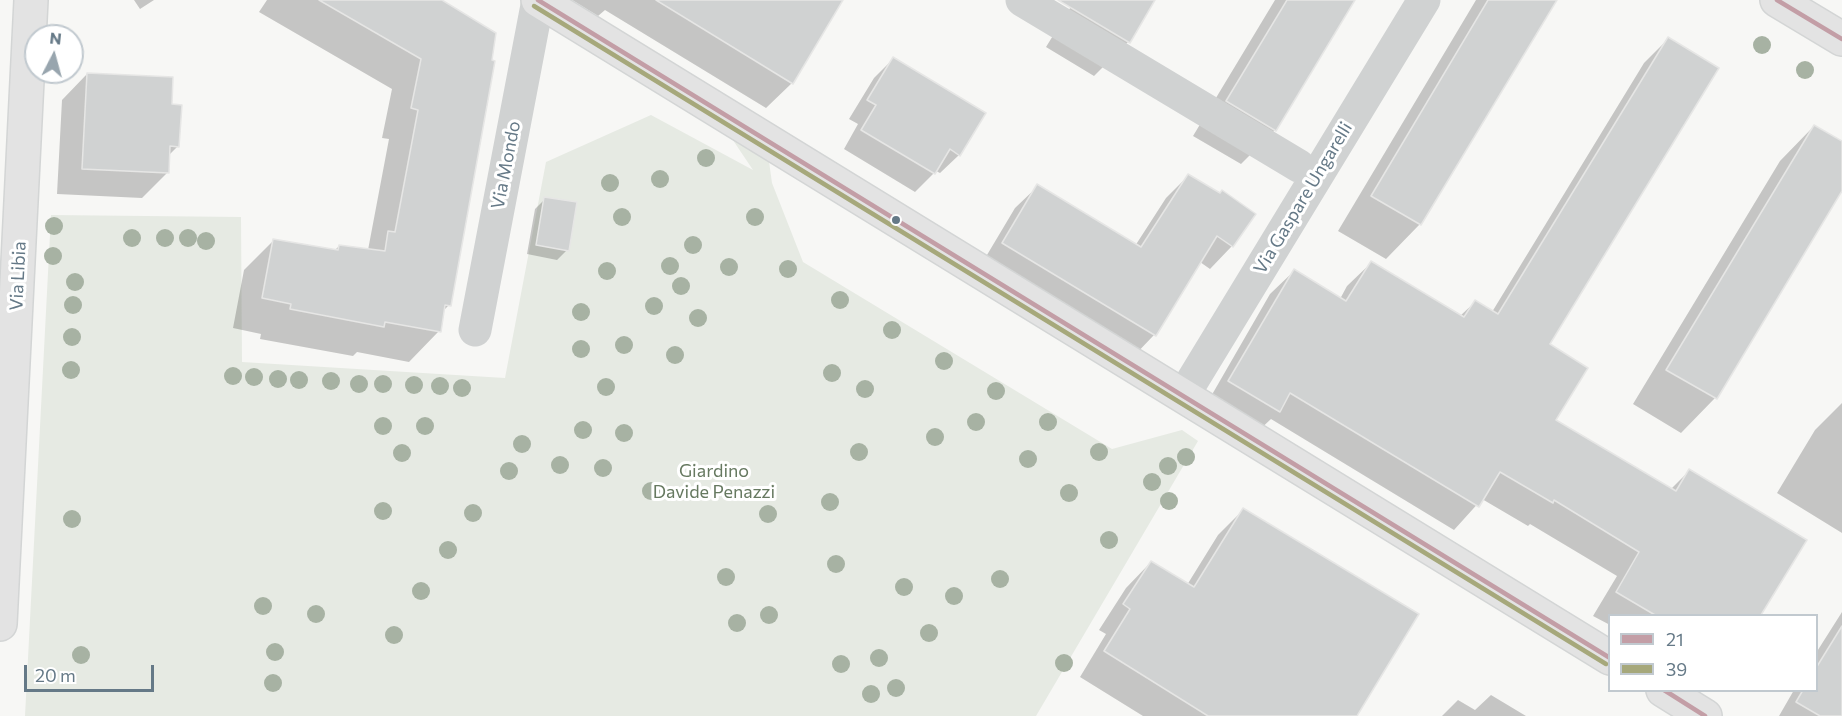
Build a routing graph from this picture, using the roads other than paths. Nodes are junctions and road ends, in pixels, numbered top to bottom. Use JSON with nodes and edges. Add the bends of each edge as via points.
{"nodes":[{"id":1,"x":32,"y":0,"type":"edge"},
{"id":2,"x":538,"y":0,"type":"edge"},
{"id":3,"x":1022,"y":0,"type":"edge"},
{"id":4,"x":1424,"y":0,"type":"edge"},
{"id":5,"x":1777,"y":0,"type":"edge"},
{"id":6,"x":1842,"y":39,"type":"edge"},
{"id":7,"x":1299,"y":166,"type":"dead end"},
{"id":8,"x":475,"y":330,"type":"dead end"},
{"id":9,"x":1183,"y":396,"type":"junction"},
{"id":10,"x":0,"y":624,"type":"edge"},
{"id":11,"x":1608,"y":657,"type":"edge"},
{"id":12,"x":1666,"y":692,"type":"edge"},
{"id":13,"x":1705,"y":716,"type":"edge"}],
"edges":[{"from":1,"to":10,"type":"street","name":"Via Libia"},
{"from":2,"to":8,"type":"street","name":"Via Mondo"},
{"from":2,"to":9,"type":"street","name":"Via Mondo"},
{"from":3,"to":7,"type":"street"},
{"from":4,"to":9,"type":"street","name":"Via Gaspare Ungarelli"},
{"from":5,"to":6,"type":"street"},
{"from":9,"to":11,"type":"street","name":"Via Mondo"},
{"from":12,"to":13,"type":"street"}]}
